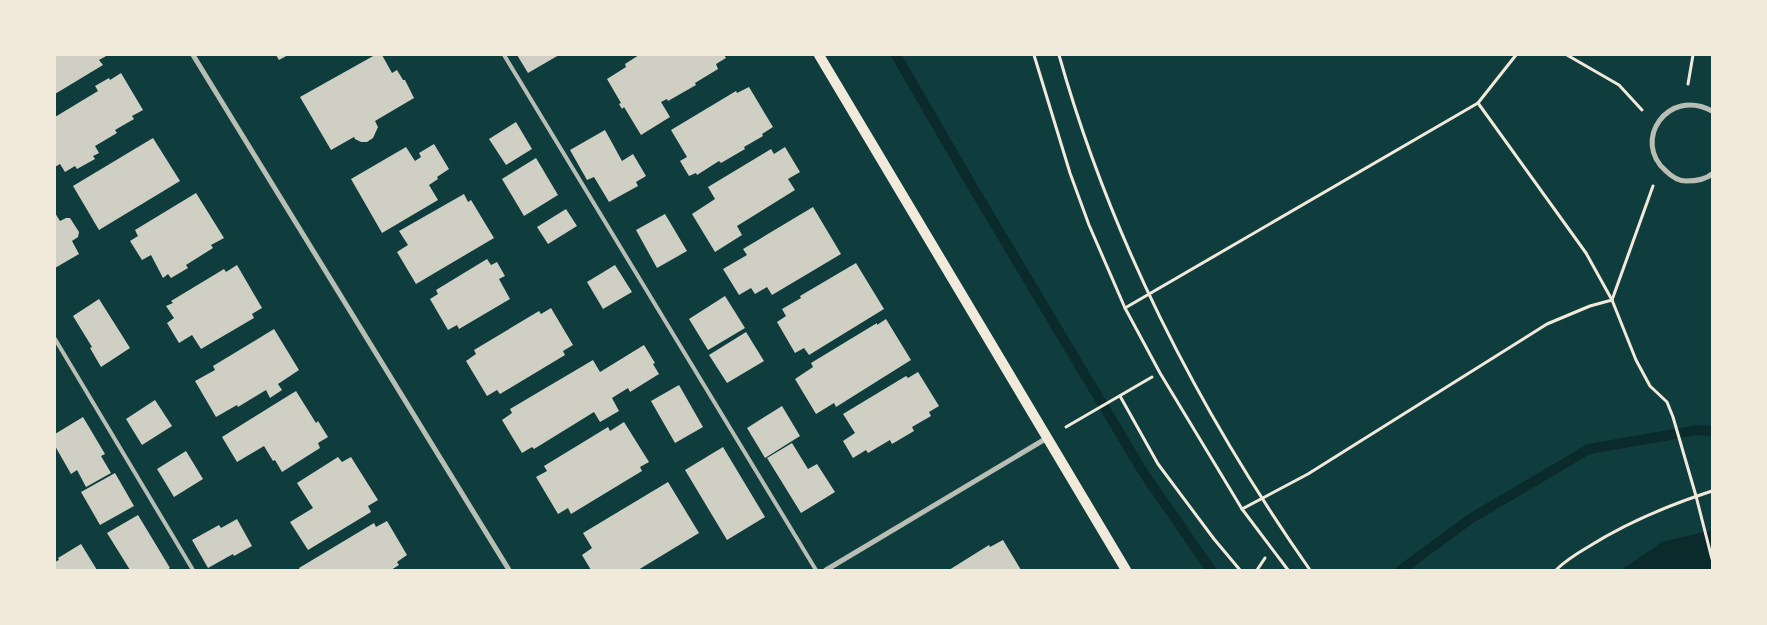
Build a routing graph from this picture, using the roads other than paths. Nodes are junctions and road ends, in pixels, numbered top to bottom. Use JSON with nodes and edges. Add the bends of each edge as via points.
{"nodes":[{"id":1,"x":193,"y":55,"type":"edge"},
{"id":2,"x":504,"y":55,"type":"edge"},
{"id":3,"x":819,"y":55,"type":"edge"},
{"id":4,"x":1712,"y":110,"type":"edge"},
{"id":5,"x":1712,"y":174,"type":"edge"},
{"id":6,"x":55,"y":339,"type":"edge"},
{"id":7,"x":1047,"y":438,"type":"junction"},
{"id":8,"x":193,"y":570,"type":"edge"},
{"id":9,"x":509,"y":570,"type":"edge"},
{"id":10,"x":816,"y":570,"type":"edge"},
{"id":11,"x":826,"y":570,"type":"edge"},
{"id":12,"x":1126,"y":570,"type":"edge"}],
"edges":[{"from":1,"to":9,"type":"street"},
{"from":2,"to":10,"type":"lane"},
{"from":3,"to":7,"type":"main road"},
{"from":4,"to":5,"type":"street","via":[[1693,104],[1670,110],[1660,119],[1652,141],[1660,166],[1670,175],[1682,181],[1696,181]]},
{"from":6,"to":8,"type":"lane"},
{"from":7,"to":11,"type":"street"},
{"from":7,"to":12,"type":"main road"}]}
